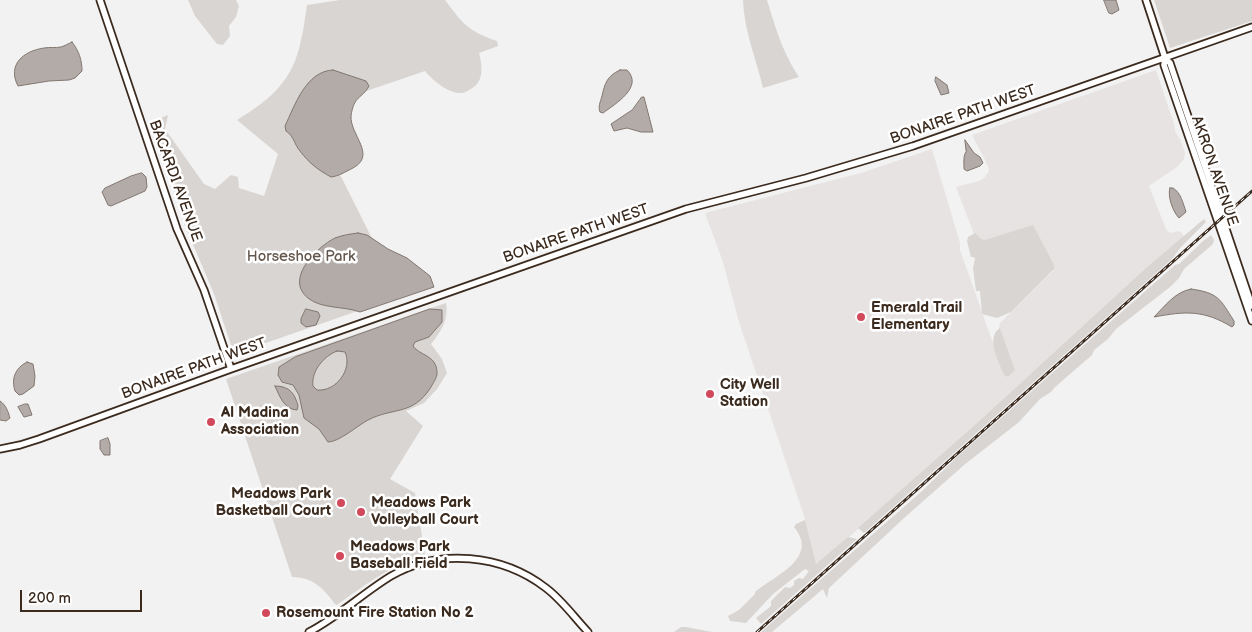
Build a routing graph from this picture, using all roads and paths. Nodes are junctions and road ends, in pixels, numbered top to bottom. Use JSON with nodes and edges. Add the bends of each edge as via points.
{"nodes":[{"id":1,"x":100,"y":0,"type":"edge"},
{"id":2,"x":1146,"y":0,"type":"edge"},
{"id":3,"x":1252,"y":27,"type":"edge"},
{"id":4,"x":1165,"y":58,"type":"junction"},
{"id":5,"x":1252,"y":306,"type":"edge"},
{"id":6,"x":1252,"y":321,"type":"edge"},
{"id":7,"x":231,"y":369,"type":"junction"},
{"id":8,"x":0,"y":449,"type":"edge"},
{"id":9,"x":309,"y":632,"type":"edge"},
{"id":10,"x":588,"y":632,"type":"edge"}],
"edges":[{"from":1,"to":7,"type":"street","name":"BACARDI AVENUE","via":[[176,229],[204,290]]},
{"from":2,"to":4,"type":"street","name":"AKRON AVENUE"},
{"from":3,"to":4,"type":"street","name":"BONAIRE PATH WEST"},
{"from":4,"to":5,"type":"street","name":"AKRON AVENUE","via":[[1170,63]]},
{"from":4,"to":6,"type":"street","name":"AKRON AVENUE","via":[[1164,65]]},
{"from":4,"to":7,"type":"street","name":"BONAIRE PATH WEST","via":[[887,154],[686,209]]},
{"from":7,"to":8,"type":"street","name":"BONAIRE PATH WEST","via":[[20,446]]},
{"from":9,"to":10,"type":"street","via":[[402,571],[426,562],[457,558],[492,562],[531,578],[561,602]]}]}
